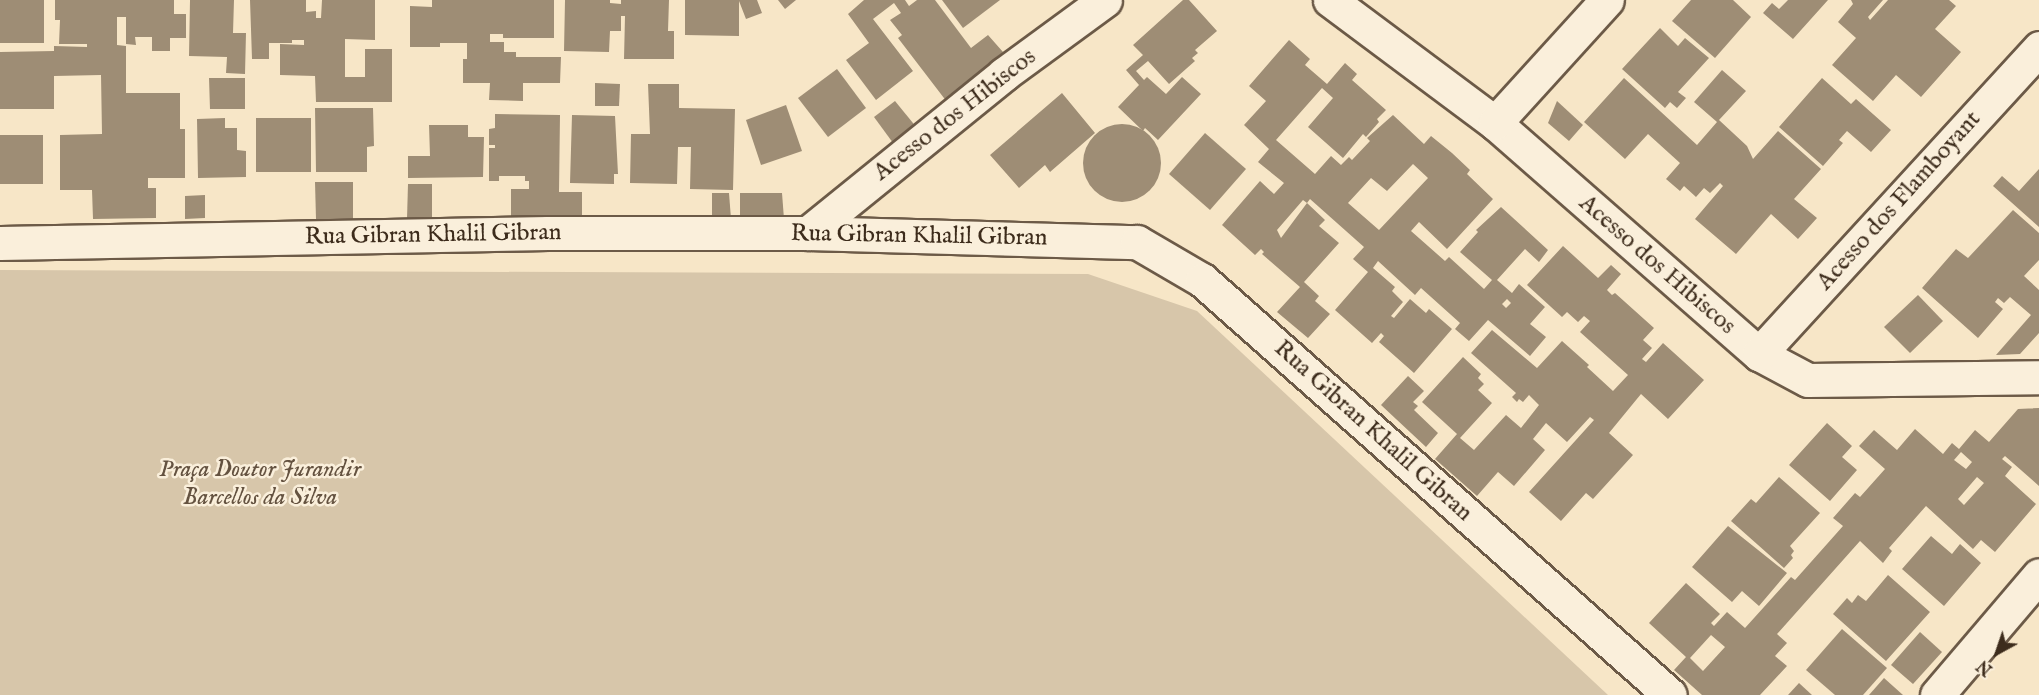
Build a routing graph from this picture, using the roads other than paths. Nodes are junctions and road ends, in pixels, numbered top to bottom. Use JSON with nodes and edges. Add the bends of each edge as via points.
{"nodes":[{"id":1,"x":1105,"y":0,"type":"edge"},
{"id":2,"x":1330,"y":0,"type":"edge"},
{"id":3,"x":1607,"y":0,"type":"edge"},
{"id":4,"x":2039,"y":48,"type":"edge"},
{"id":5,"x":1495,"y":123,"type":"junction"},
{"id":6,"x":808,"y":232,"type":"junction"},
{"id":7,"x":0,"y":243,"type":"edge"},
{"id":8,"x":1759,"y":354,"type":"junction"},
{"id":9,"x":2039,"y":377,"type":"edge"},
{"id":10,"x":2039,"y":575,"type":"edge"},
{"id":11,"x":1670,"y":695,"type":"edge"},
{"id":12,"x":1937,"y":695,"type":"edge"}],
"edges":[{"from":1,"to":6,"type":"street","name":"Acesso dos Hibiscos","via":[[1004,74]]},
{"from":2,"to":5,"type":"street","name":"Acesso dos Hibiscos"},
{"from":3,"to":5,"type":"street"},
{"from":4,"to":8,"type":"street","name":"Acesso dos Flamboyant"},
{"from":5,"to":8,"type":"street","name":"Acesso dos Hibiscos"},
{"from":6,"to":7,"type":"street","name":"Rua Gibran Khalil Gibran"},
{"from":6,"to":11,"type":"street","name":"Rua Gibran Khalil Gibran","via":[[1137,242],[1202,280]]},
{"from":8,"to":9,"type":"street","name":"Acesso dos Hibiscos","via":[[1808,380]]},
{"from":10,"to":12,"type":"street"}]}
